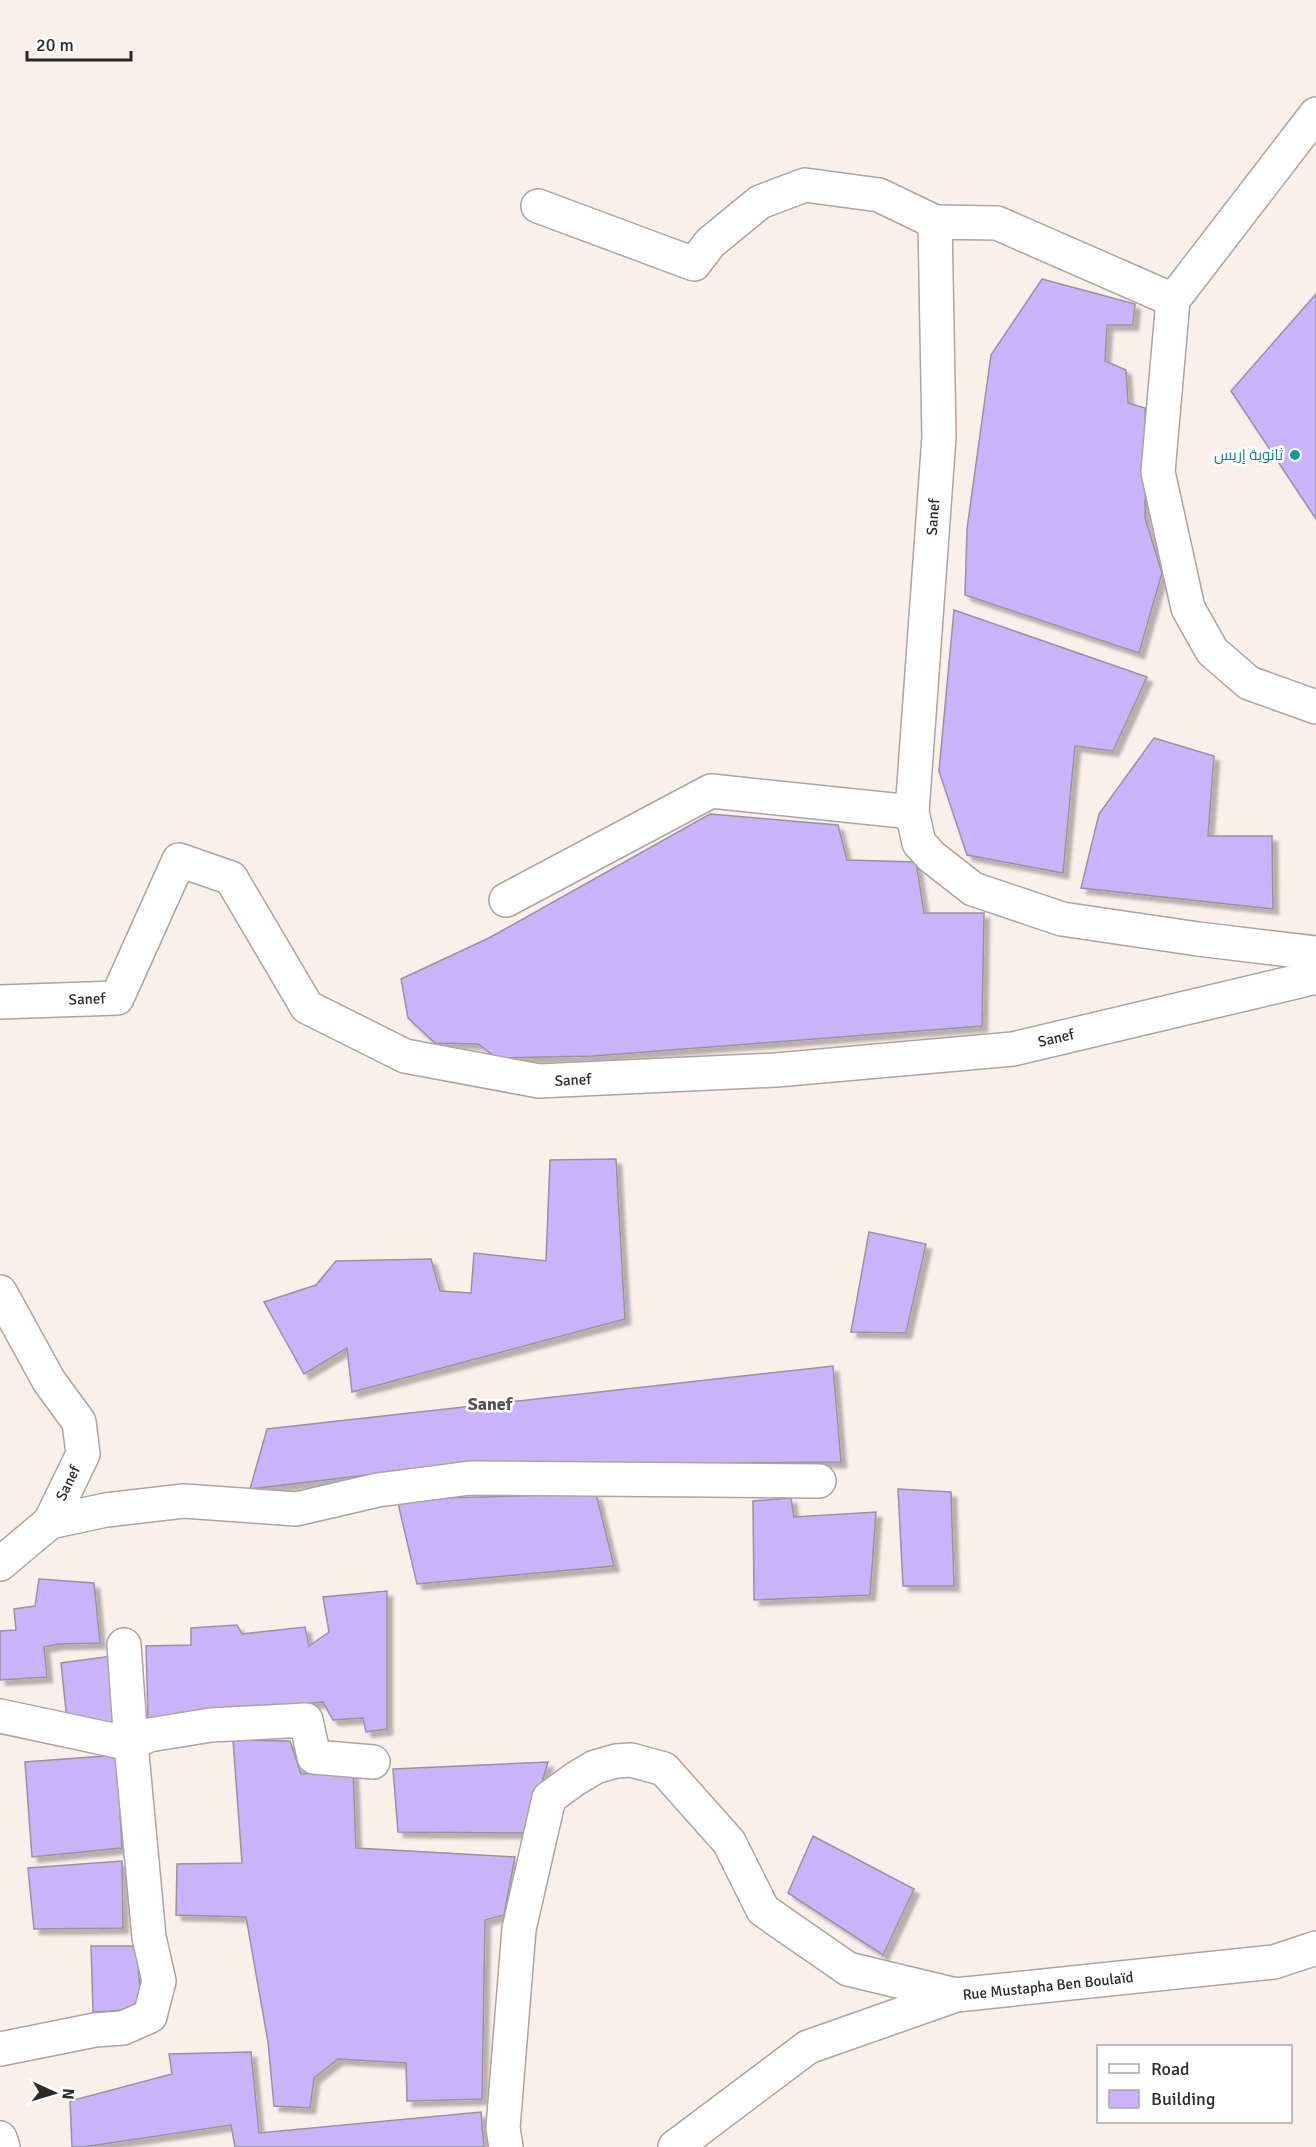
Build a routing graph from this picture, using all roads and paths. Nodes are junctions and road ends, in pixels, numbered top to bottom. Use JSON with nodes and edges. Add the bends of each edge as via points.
{"nodes":[{"id":1,"x":1316,"y":114,"type":"edge"},
{"id":2,"x":538,"y":206,"type":"dead end"},
{"id":3,"x":935,"y":222,"type":"junction"},
{"id":4,"x":1173,"y":300,"type":"junction"},
{"id":5,"x":1316,"y":707,"type":"edge"},
{"id":6,"x":912,"y":812,"type":"junction"},
{"id":7,"x":506,"y":900,"type":"dead end"},
{"id":8,"x":1316,"y":953,"type":"edge"},
{"id":9,"x":1316,"y":977,"type":"edge"},
{"id":10,"x":0,"y":1002,"type":"edge"},
{"id":11,"x":0,"y":1292,"type":"edge"},
{"id":12,"x":819,"y":1481,"type":"dead end"},
{"id":13,"x":50,"y":1522,"type":"junction"},
{"id":14,"x":0,"y":1564,"type":"edge"},
{"id":15,"x":124,"y":1645,"type":"dead end"},
{"id":16,"x":0,"y":1716,"type":"edge"},
{"id":17,"x":130,"y":1744,"type":"junction"},
{"id":18,"x":373,"y":1762,"type":"dead end"},
{"id":19,"x":1316,"y":1948,"type":"edge"},
{"id":20,"x":956,"y":1995,"type":"junction"},
{"id":21,"x":0,"y":2049,"type":"edge"},
{"id":22,"x":0,"y":2138,"type":"edge"},
{"id":23,"x":3,"y":2147,"type":"edge"},
{"id":24,"x":506,"y":2147,"type":"edge"},
{"id":25,"x":675,"y":2147,"type":"edge"}],
"edges":[{"from":1,"to":4,"type":"street"},
{"from":2,"to":3,"type":"street","via":[[694,264],[710,243],[760,202],[806,185],[879,195]]},
{"from":3,"to":4,"type":"street","via":[[997,224]]},
{"from":3,"to":6,"type":"street","name":"Sanef","via":[[939,437]]},
{"from":4,"to":5,"type":"street","via":[[1158,472],[1188,608],[1212,651],[1249,683]]},
{"from":6,"to":7,"type":"street","via":[[711,791]]},
{"from":6,"to":8,"type":"street","name":"Sanef","via":[[919,843],[974,889],[1062,919]]},
{"from":9,"to":10,"type":"street","name":"Sanef","via":[[1012,1049],[776,1070],[539,1081],[405,1056],[307,1007],[231,878],[179,860],[117,998]]},
{"from":11,"to":13,"type":"street","name":"Sanef","via":[[49,1381],[79,1422],[83,1454]]},
{"from":12,"to":13,"type":"street","via":[[470,1478],[378,1490],[296,1509],[184,1502],[106,1510]]},
{"from":13,"to":14,"type":"street","name":"Sanef"},
{"from":15,"to":17,"type":"street"},
{"from":16,"to":17,"type":"street"},
{"from":17,"to":18,"type":"street","via":[[149,1735],[211,1725],[306,1720],[314,1757]]},
{"from":17,"to":21,"type":"street","via":[[149,1937],[159,1981],[150,2016],[123,2028]]},
{"from":19,"to":20,"type":"street","name":"Rue Mustapha Ben Boulaïd","via":[[1274,1962]]},
{"from":20,"to":24,"type":"street","via":[[848,1970],[763,1910],[729,1842],[664,1769],[631,1760],[595,1767],[549,1798],[519,1929],[503,2128]]},
{"from":20,"to":25,"type":"street","name":"Rue Mustapha Ben Boulaïd","via":[[808,2047]]},
{"from":22,"to":23,"type":"street"}]}
